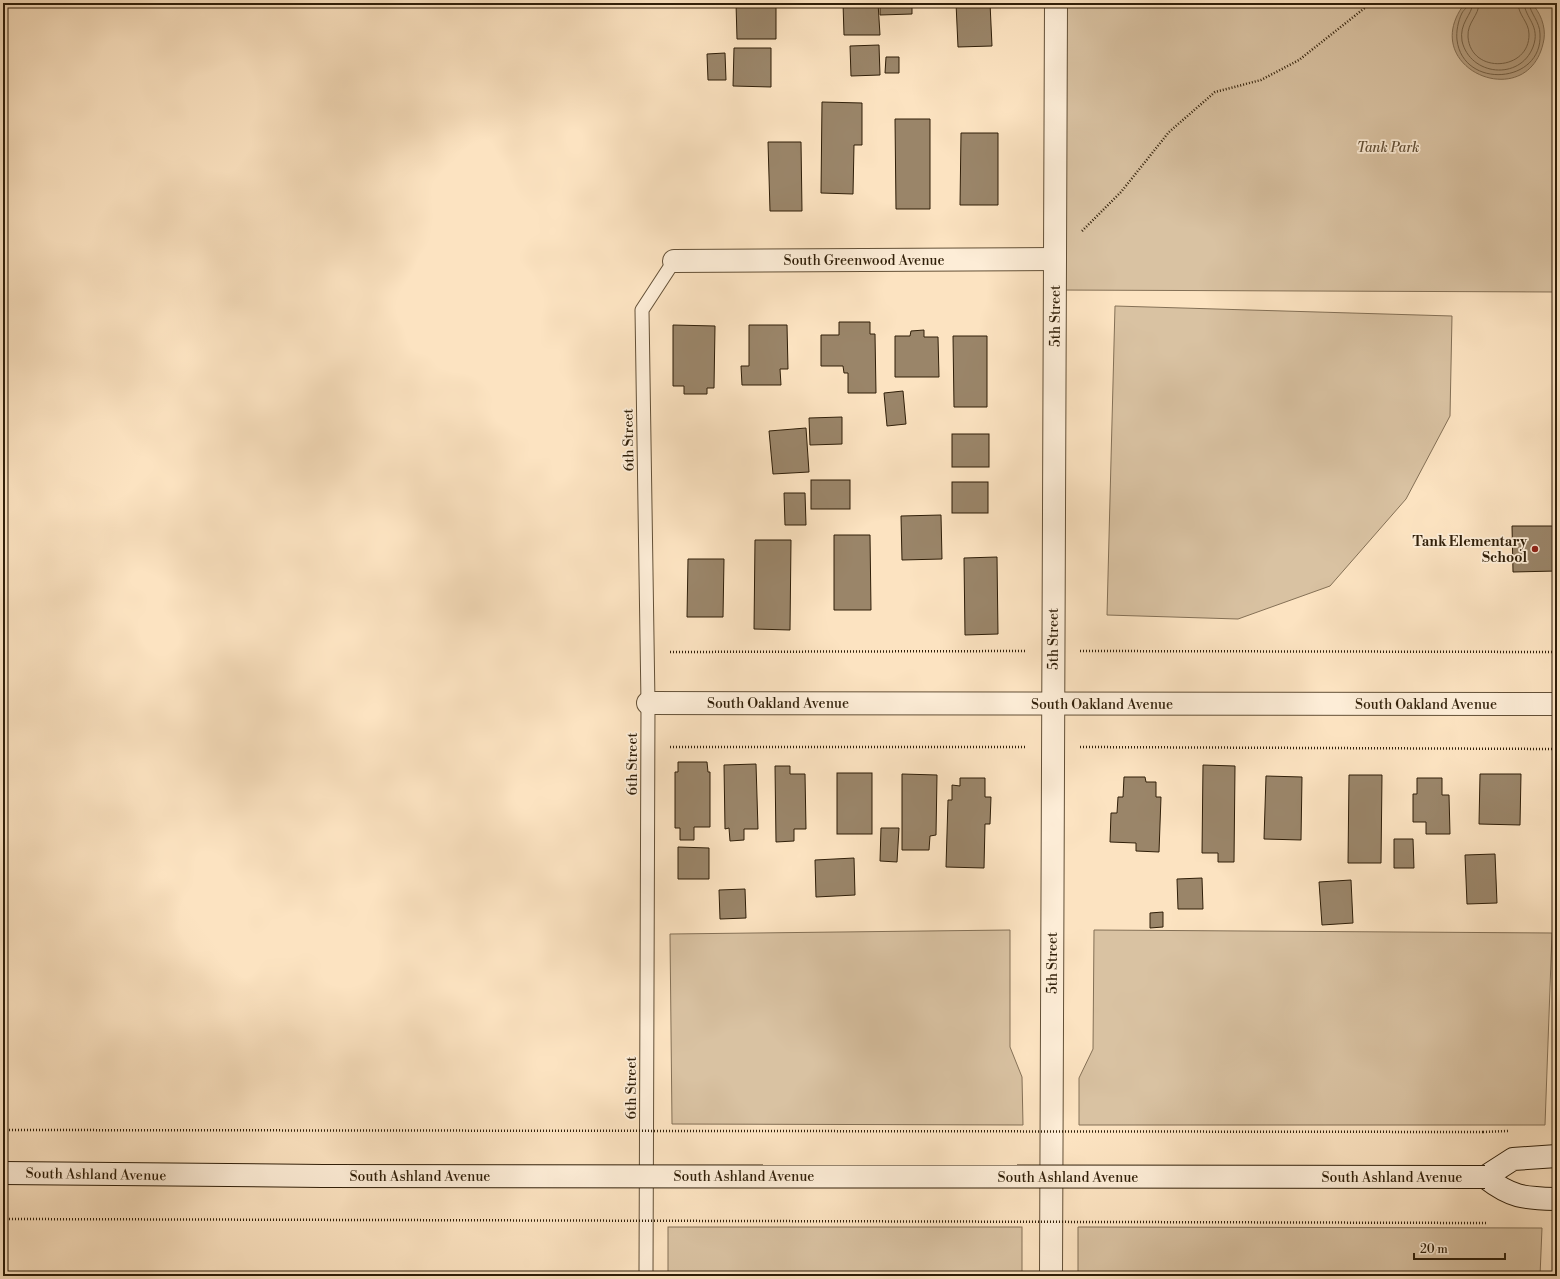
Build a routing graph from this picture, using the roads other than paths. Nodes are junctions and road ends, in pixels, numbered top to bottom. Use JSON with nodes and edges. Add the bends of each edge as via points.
{"nodes":[{"id":1,"x":1056,"y":3,"type":"edge"},
{"id":2,"x":1055,"y":259,"type":"junction"},
{"id":3,"x":674,"y":261,"type":"joint"},
{"id":4,"x":648,"y":703,"type":"junction"},
{"id":5,"x":1053,"y":704,"type":"junction"},
{"id":6,"x":1557,"y":704,"type":"edge"},
{"id":7,"x":1557,"y":1156,"type":"edge"},
{"id":8,"x":3,"y":1173,"type":"edge"},
{"id":9,"x":1485,"y":1177,"type":"junction"},
{"id":10,"x":1557,"y":1199,"type":"edge"},
{"id":11,"x":646,"y":1276,"type":"edge"},
{"id":12,"x":1051,"y":1276,"type":"edge"}],
"edges":[{"from":1,"to":2,"type":"street","name":"5th Street"},
{"from":2,"to":3,"type":"street","name":"South Greenwood Avenue"},
{"from":2,"to":5,"type":"street","name":"5th Street"},
{"from":3,"to":4,"type":"lane","name":"6th Street","via":[[642,310]]},
{"from":4,"to":5,"type":"street","name":"South Oakland Avenue"},
{"from":4,"to":11,"type":"lane","name":"6th Street"},
{"from":5,"to":6,"type":"street","name":"South Oakland Avenue"},
{"from":5,"to":12,"type":"street","name":"5th Street"},
{"from":7,"to":9,"type":"street","via":[[1513,1159]]},
{"from":8,"to":9,"type":"street","name":"South Ashland Avenue","bridge":true,"via":[[339,1176]]},
{"from":9,"to":10,"type":"street","via":[[1517,1197]]}]}
